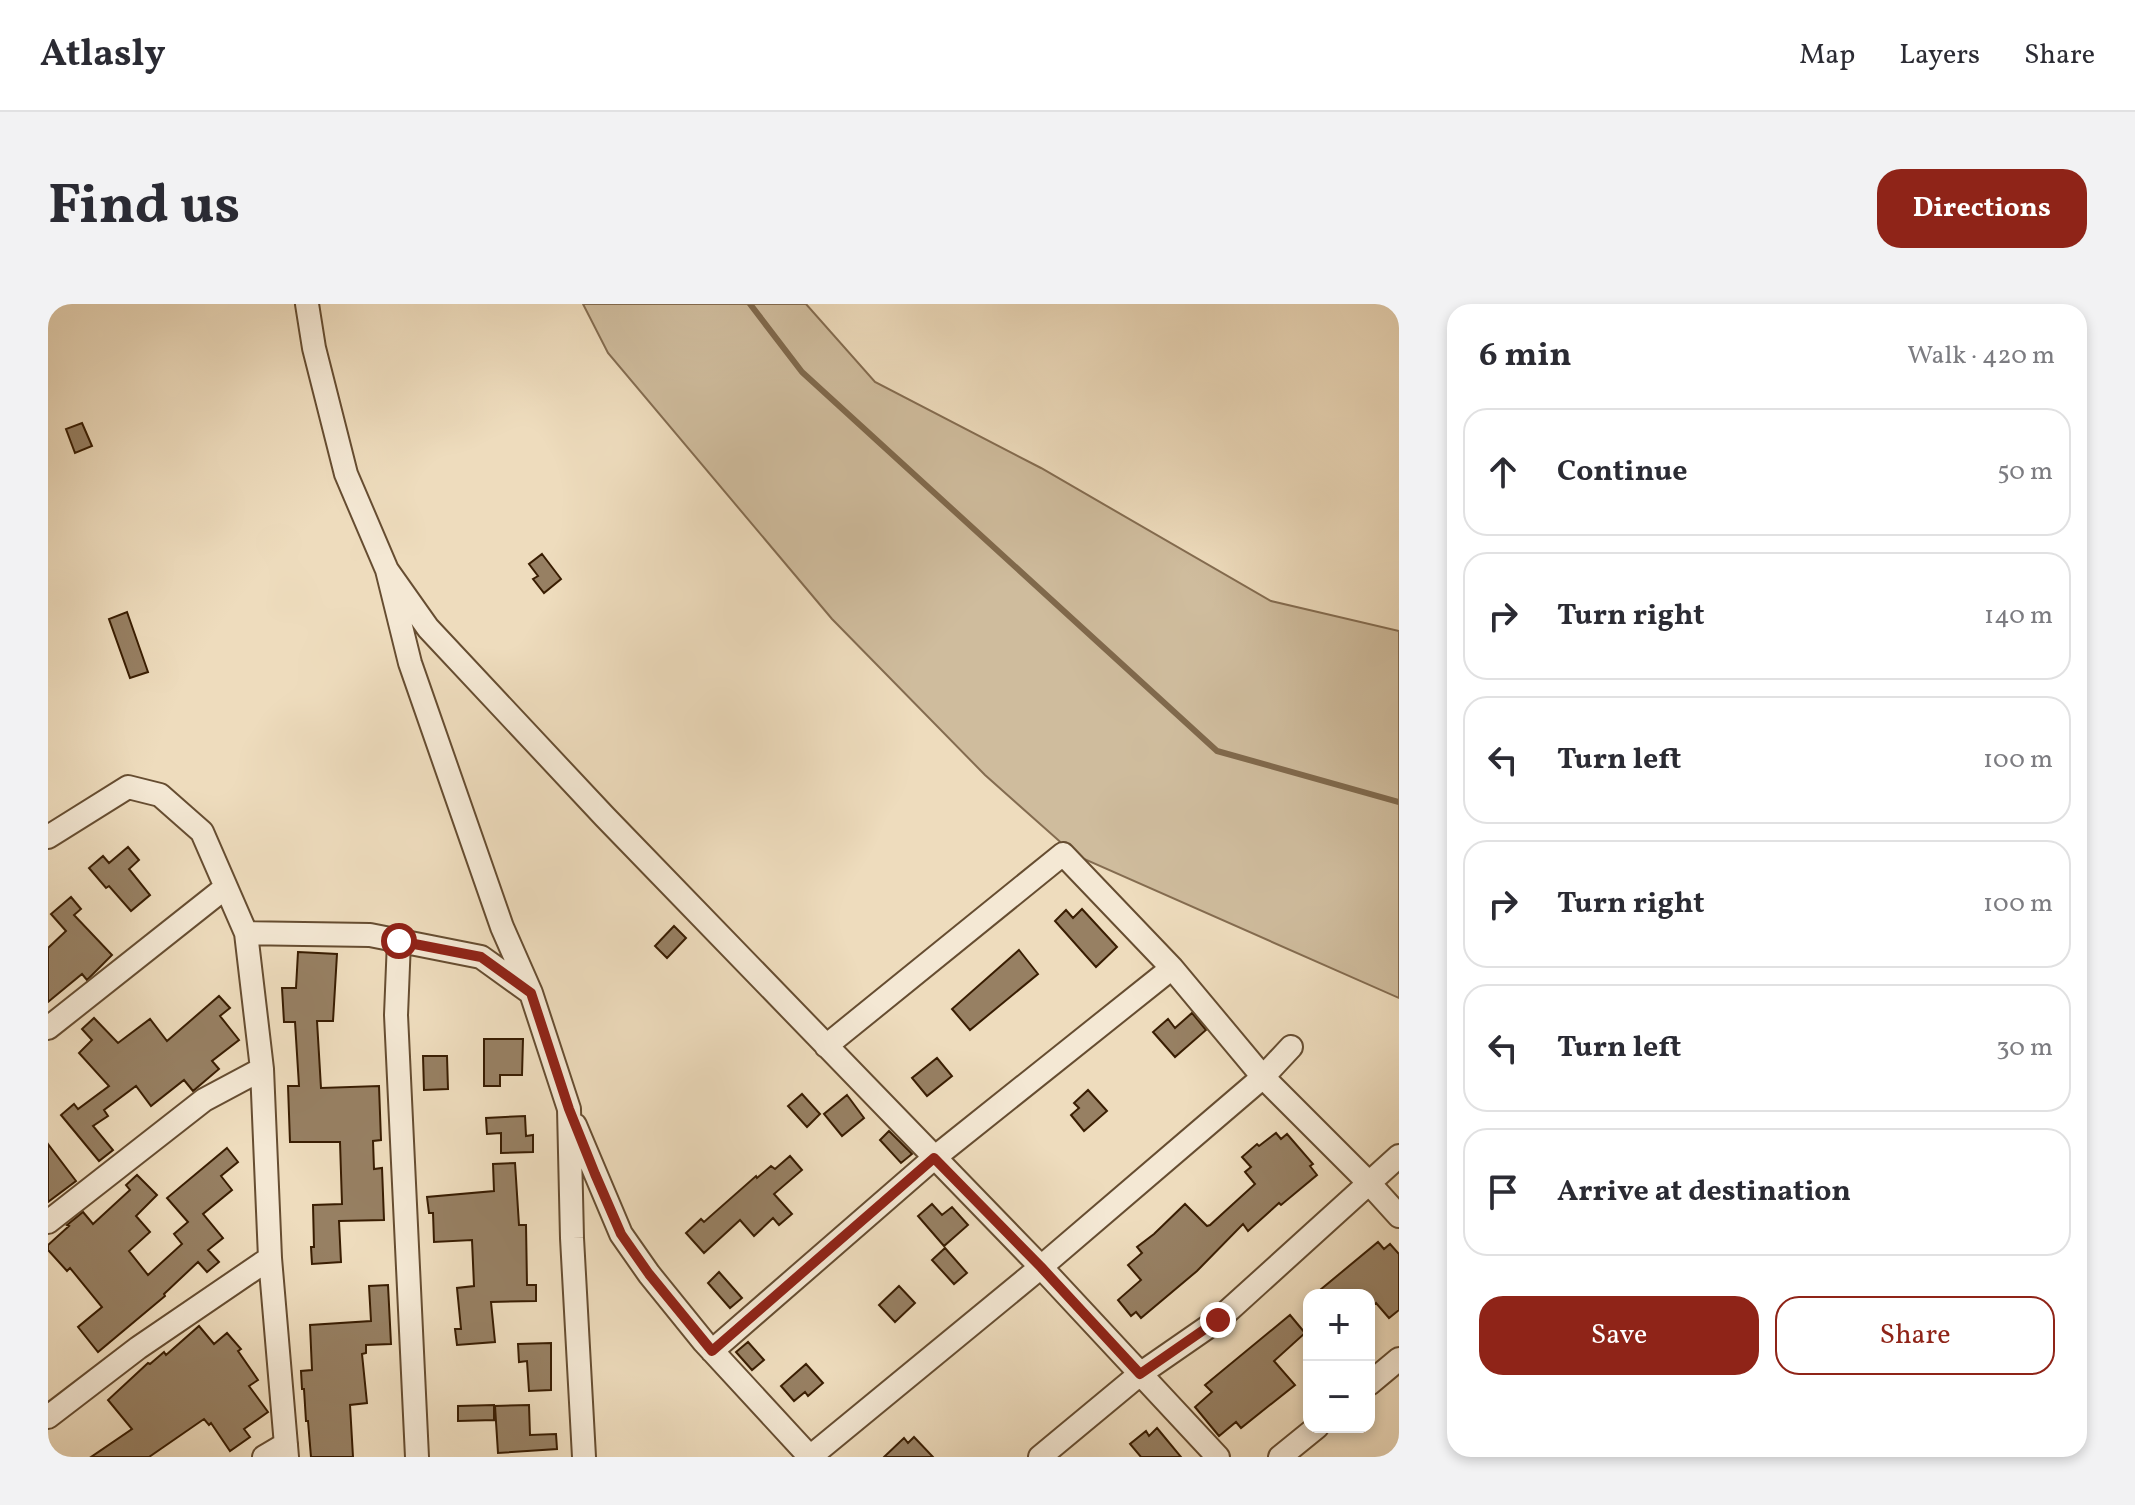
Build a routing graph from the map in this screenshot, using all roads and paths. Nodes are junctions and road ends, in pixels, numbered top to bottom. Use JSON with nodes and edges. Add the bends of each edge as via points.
{"nodes":[{"id":1,"x":307,"y":304,"type":"edge"},
{"id":2,"x":387,"y":570,"type":"junction"},
{"id":3,"x":48,"y":837,"type":"edge"},
{"id":4,"x":226,"y":887,"type":"junction"},
{"id":5,"x":246,"y":933,"type":"junction"},
{"id":6,"x":399,"y":941,"type":"junction"},
{"id":7,"x":1172,"y":968,"type":"junction"},
{"id":8,"x":531,"y":993,"type":"junction"},
{"id":9,"x":48,"y":1028,"type":"edge"},
{"id":10,"x":826,"y":1046,"type":"junction"},
{"id":11,"x":1291,"y":1047,"type":"dead end"},
{"id":12,"x":262,"y":1069,"type":"junction"},
{"id":13,"x":1263,"y":1077,"type":"junction"},
{"id":14,"x":569,"y":1109,"type":"junction"},
{"id":15,"x":1399,"y":1156,"type":"edge"},
{"id":16,"x":934,"y":1158,"type":"junction"},
{"id":17,"x":1369,"y":1183,"type":"junction"},
{"id":18,"x":1399,"y":1216,"type":"edge"},
{"id":19,"x":48,"y":1222,"type":"edge"},
{"id":20,"x":270,"y":1258,"type":"junction"},
{"id":21,"x":1041,"y":1267,"type":"junction"},
{"id":22,"x":712,"y":1351,"type":"junction"},
{"id":23,"x":1399,"y":1359,"type":"edge"},
{"id":24,"x":1140,"y":1374,"type":"junction"},
{"id":25,"x":1375,"y":1379,"type":"edge"},
{"id":26,"x":48,"y":1417,"type":"edge"},
{"id":27,"x":1310,"y":1433,"type":"edge"},
{"id":28,"x":286,"y":1451,"type":"edge"},
{"id":29,"x":264,"y":1457,"type":"edge"},
{"id":30,"x":417,"y":1457,"type":"edge"},
{"id":31,"x":584,"y":1457,"type":"edge"},
{"id":32,"x":810,"y":1457,"type":"edge"},
{"id":33,"x":1040,"y":1457,"type":"edge"},
{"id":34,"x":1218,"y":1457,"type":"edge"},
{"id":35,"x":1280,"y":1457,"type":"edge"}],
"edges":[{"from":1,"to":2,"type":"street","via":[[346,474]]},
{"from":2,"to":8,"type":"street","via":[[410,663],[502,927]]},
{"from":2,"to":10,"type":"street","via":[[428,628]]},
{"from":3,"to":4,"type":"street","via":[[128,787],[160,795],[202,832]]},
{"from":4,"to":5,"type":"street"},
{"from":4,"to":9,"type":"street"},
{"from":5,"to":6,"type":"street","via":[[370,935]]},
{"from":5,"to":12,"type":"street"},
{"from":6,"to":8,"type":"street","via":[[481,957]]},
{"from":6,"to":30,"type":"street","via":[[396,1015]]},
{"from":7,"to":10,"type":"street","via":[[1063,854]]},
{"from":7,"to":13,"type":"street"},
{"from":7,"to":16,"type":"street"},
{"from":8,"to":14,"type":"street"},
{"from":10,"to":16,"type":"street"},
{"from":11,"to":13,"type":"street"},
{"from":12,"to":19,"type":"street","via":[[204,1100]]},
{"from":12,"to":20,"type":"street"},
{"from":13,"to":17,"type":"street"},
{"from":13,"to":21,"type":"street"},
{"from":14,"to":22,"type":"street","via":[[621,1234]]},
{"from":14,"to":31,"type":"street"},
{"from":15,"to":17,"type":"street"},
{"from":16,"to":21,"type":"street"},
{"from":16,"to":22,"type":"street"},
{"from":17,"to":18,"type":"street"},
{"from":17,"to":24,"type":"street","via":[[1218,1320]]},
{"from":20,"to":26,"type":"street"},
{"from":20,"to":28,"type":"street"},
{"from":21,"to":24,"type":"street"},
{"from":21,"to":32,"type":"street"},
{"from":22,"to":32,"type":"street"},
{"from":23,"to":25,"type":"street"},
{"from":24,"to":33,"type":"street"},
{"from":24,"to":34,"type":"street"},
{"from":27,"to":35,"type":"street"},
{"from":28,"to":29,"type":"street"}]}
